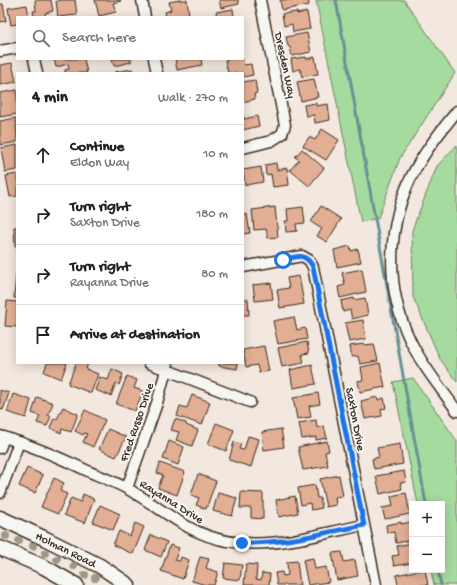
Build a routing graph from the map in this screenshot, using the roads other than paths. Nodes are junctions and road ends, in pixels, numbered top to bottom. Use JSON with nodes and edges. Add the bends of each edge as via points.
{"nodes":[{"id":1,"x":142,"y":0,"type":"edge"},
{"id":2,"x":260,"y":0,"type":"edge"},
{"id":3,"x":145,"y":16,"type":"edge"},
{"id":4,"x":16,"y":48,"type":"edge"},
{"id":5,"x":0,"y":51,"type":"edge"},
{"id":6,"x":34,"y":60,"type":"edge"},
{"id":7,"x":154,"y":60,"type":"edge"},
{"id":8,"x":36,"y":72,"type":"edge"},
{"id":9,"x":156,"y":72,"type":"edge"},
{"id":10,"x":457,"y":111,"type":"edge"},
{"id":11,"x":244,"y":148,"type":"edge"},
{"id":12,"x":244,"y":267,"type":"edge"},
{"id":13,"x":155,"y":364,"type":"edge"},
{"id":14,"x":168,"y":366,"type":"edge"},
{"id":15,"x":250,"y":402,"type":"dead end"},
{"id":16,"x":457,"y":411,"type":"edge"},
{"id":17,"x":2,"y":436,"type":"edge"},
{"id":18,"x":19,"y":442,"type":"junction"},
{"id":19,"x":0,"y":448,"type":"edge"},
{"id":20,"x":127,"y":488,"type":"junction"},
{"id":21,"x":0,"y":493,"type":"edge"},
{"id":22,"x":0,"y":518,"type":"edge"},
{"id":23,"x":364,"y":525,"type":"junction"},
{"id":24,"x":0,"y":548,"type":"edge"},
{"id":25,"x":76,"y":585,"type":"edge"},
{"id":26,"x":128,"y":585,"type":"edge"},
{"id":27,"x":376,"y":585,"type":"edge"}],
"edges":[{"from":1,"to":3,"type":"street"},
{"from":2,"to":11,"type":"street","name":"Dresden Way","via":[[285,125],[282,134],[271,141]]},
{"from":4,"to":5,"type":"street"},
{"from":6,"to":8,"type":"street"},
{"from":7,"to":9,"type":"street"},
{"from":10,"to":16,"type":"street","via":[[423,155],[412,174],[397,216],[392,257],[396,299],[410,341]]},
{"from":12,"to":23,"type":"street","name":"Saxton Drive","via":[[302,256],[309,260],[313,267]]},
{"from":13,"to":14,"type":"street"},
{"from":14,"to":15,"type":"street"},
{"from":14,"to":20,"type":"street","name":"Fred Russo Drive"},
{"from":17,"to":18,"type":"street","name":"Rayanna Drive"},
{"from":17,"to":19,"type":"street"},
{"from":18,"to":20,"type":"street","name":"Rayanna Drive"},
{"from":18,"to":21,"type":"street"},
{"from":20,"to":23,"type":"street","name":"Rayanna Drive","via":[[179,522],[202,534],[222,540],[242,543],[274,542]]},
{"from":22,"to":26,"type":"main road","name":"Holman Road","via":[[100,566]]},
{"from":23,"to":27,"type":"street","name":"Saxton Drive"},
{"from":24,"to":25,"type":"main road","via":[[44,567]]}]}
